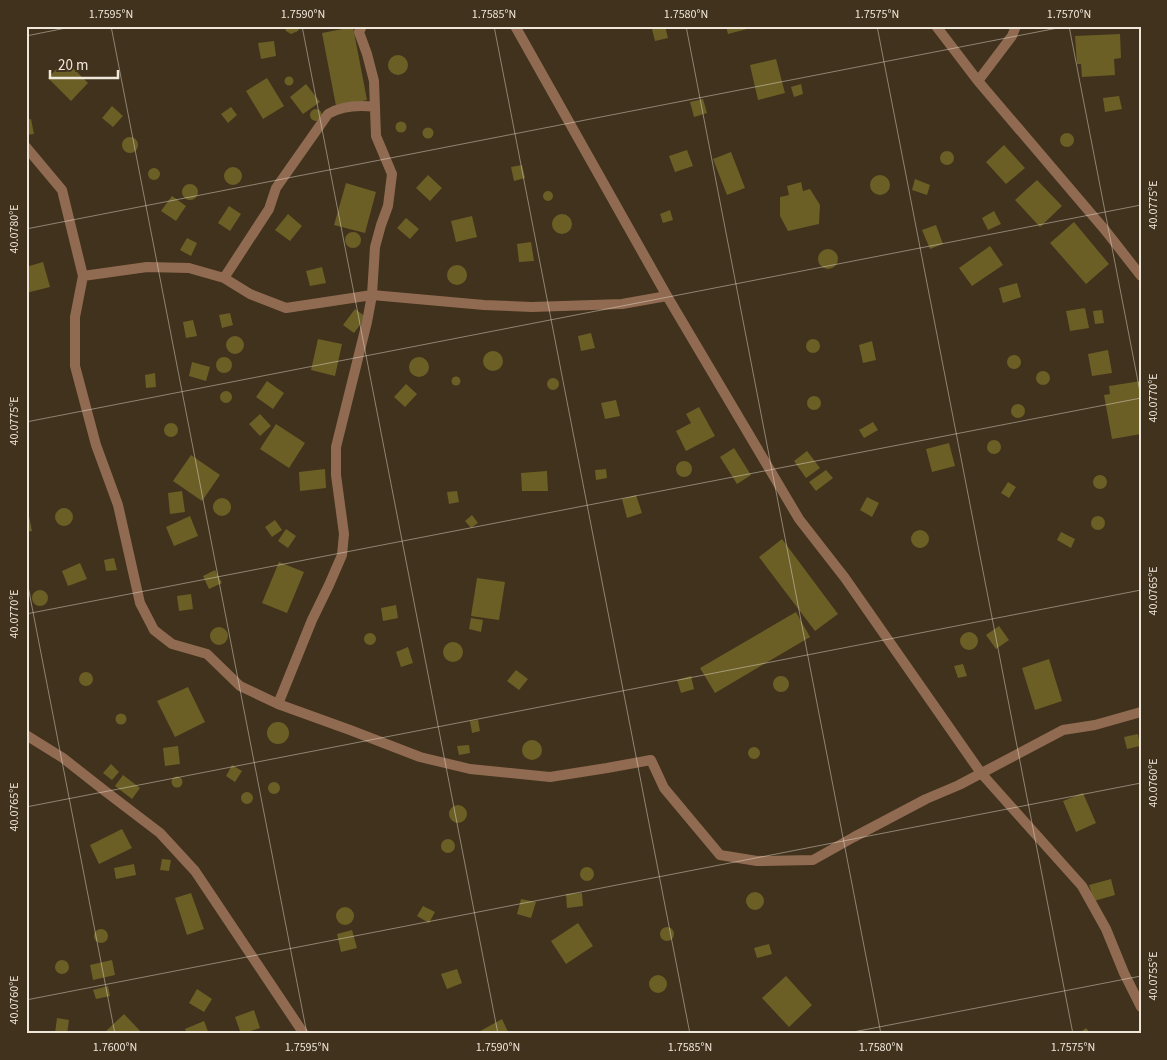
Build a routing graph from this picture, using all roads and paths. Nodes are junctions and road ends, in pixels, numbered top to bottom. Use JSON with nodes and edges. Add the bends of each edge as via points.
{"nodes":[{"id":1,"x":362,"y":26,"type":"edge"},
{"id":2,"x":516,"y":26,"type":"edge"},
{"id":3,"x":936,"y":26,"type":"edge"},
{"id":4,"x":1016,"y":26,"type":"edge"},
{"id":5,"x":978,"y":82,"type":"junction"},
{"id":6,"x":375,"y":107,"type":"junction"},
{"id":7,"x":26,"y":147,"type":"edge"},
{"id":8,"x":83,"y":276,"type":"junction"},
{"id":9,"x":1141,"y":276,"type":"edge"},
{"id":10,"x":224,"y":278,"type":"junction"},
{"id":11,"x":372,"y":295,"type":"junction"},
{"id":12,"x":667,"y":296,"type":"junction"},
{"id":13,"x":278,"y":704,"type":"junction"},
{"id":14,"x":1141,"y":712,"type":"edge"},
{"id":15,"x":26,"y":735,"type":"edge"},
{"id":16,"x":981,"y":773,"type":"junction"},
{"id":17,"x":1141,"y":1007,"type":"edge"},
{"id":18,"x":304,"y":1034,"type":"edge"}],
"edges":[{"from":1,"to":6,"type":"street","via":[[359,32],[374,81]]},
{"from":2,"to":12,"type":"street"},
{"from":3,"to":5,"type":"street"},
{"from":4,"to":5,"type":"street"},
{"from":5,"to":9,"type":"street"},
{"from":6,"to":10,"type":"street","via":[[360,105],[328,114],[276,188],[269,209]]},
{"from":6,"to":11,"type":"street","via":[[376,136],[392,174],[388,206],[375,247]]},
{"from":7,"to":8,"type":"street","via":[[62,190]]},
{"from":8,"to":10,"type":"street","via":[[147,267],[188,268]]},
{"from":8,"to":13,"type":"street","via":[[75,317],[75,366],[96,445],[118,505],[140,602],[154,630],[172,644],[207,654],[240,686]]},
{"from":10,"to":11,"type":"street","via":[[250,294],[286,308]]},
{"from":11,"to":12,"type":"street","via":[[532,307],[622,304]]},
{"from":11,"to":13,"type":"street","via":[[336,447],[336,475],[344,534],[342,555]]},
{"from":12,"to":16,"type":"street","via":[[799,519],[845,578]]},
{"from":13,"to":16,"type":"street","via":[[420,757],[470,770],[550,777],[651,760],[664,788],[720,855],[757,861],[813,860]]},
{"from":14,"to":16,"type":"street","via":[[1063,730]]},
{"from":15,"to":18,"type":"street","via":[[63,758],[160,833],[195,871]]},
{"from":16,"to":17,"type":"street","via":[[1082,886],[1106,929]]}]}
